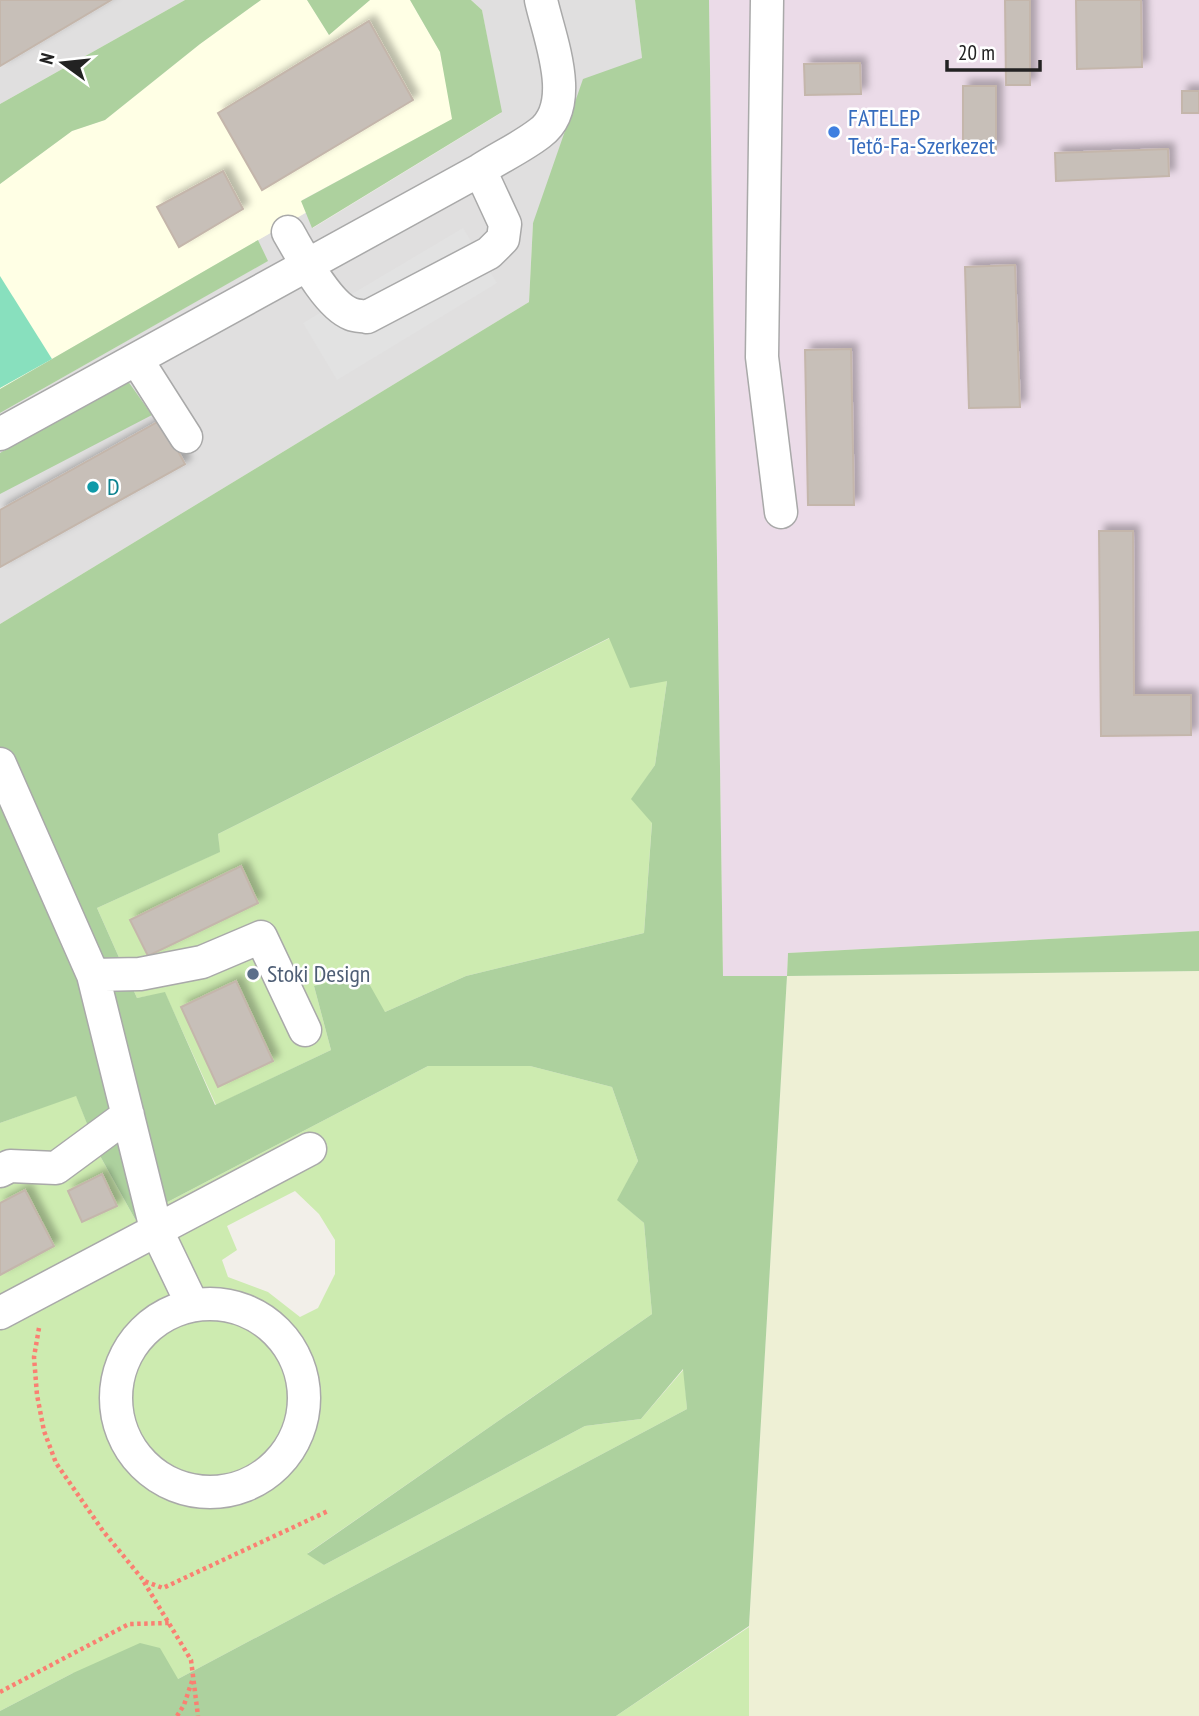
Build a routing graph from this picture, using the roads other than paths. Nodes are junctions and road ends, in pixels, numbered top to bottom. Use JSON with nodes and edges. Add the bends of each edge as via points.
{"nodes":[{"id":1,"x":541,"y":0,"type":"edge"},
{"id":2,"x":766,"y":0,"type":"edge"},
{"id":3,"x":480,"y":170,"type":"junction"},
{"id":4,"x":288,"y":232,"type":"dead end"},
{"id":5,"x":307,"y":265,"type":"junction"},
{"id":6,"x":138,"y":360,"type":"junction"},
{"id":7,"x":0,"y":434,"type":"edge"},
{"id":8,"x":186,"y":437,"type":"dead end"},
{"id":9,"x":781,"y":512,"type":"dead end"},
{"id":10,"x":0,"y":764,"type":"edge"},
{"id":11,"x":93,"y":975,"type":"junction"},
{"id":12,"x":305,"y":1030,"type":"dead end"},
{"id":13,"x":128,"y":1115,"type":"junction"},
{"id":14,"x":310,"y":1149,"type":"dead end"},
{"id":15,"x":0,"y":1171,"type":"edge"},
{"id":16,"x":156,"y":1229,"type":"junction"},
{"id":17,"x":192,"y":1304,"type":"junction"},
{"id":18,"x":0,"y":1313,"type":"edge"}],
"edges":[{"from":1,"to":3,"type":"lane","via":[[560,82],[554,119],[542,132]]},
{"from":2,"to":9,"type":"lane","via":[[762,357]]},
{"from":3,"to":5,"type":"lane"},
{"from":3,"to":5,"type":"lane","via":[[505,224],[502,239],[489,253],[367,317],[349,313],[333,300]]},
{"from":4,"to":5,"type":"lane"},
{"from":5,"to":6,"type":"lane"},
{"from":6,"to":7,"type":"lane"},
{"from":6,"to":8,"type":"lane"},
{"from":10,"to":11,"type":"lane"},
{"from":11,"to":12,"type":"lane","via":[[140,974],[202,962],[261,937]]},
{"from":11,"to":13,"type":"lane"},
{"from":13,"to":15,"type":"lane","via":[[56,1168],[10,1166]]},
{"from":13,"to":16,"type":"lane"},
{"from":14,"to":16,"type":"lane"},
{"from":16,"to":17,"type":"lane"},
{"from":16,"to":18,"type":"lane"},
{"from":17,"to":17,"type":"lane","via":[[155,1321],[139,1334],[122,1360],[115,1390],[117,1420],[129,1449],[149,1472],[176,1488],[206,1493],[238,1489],[266,1475],[288,1452],[302,1423],[304,1391],[297,1360],[280,1333],[254,1314],[224,1304]]}]}
